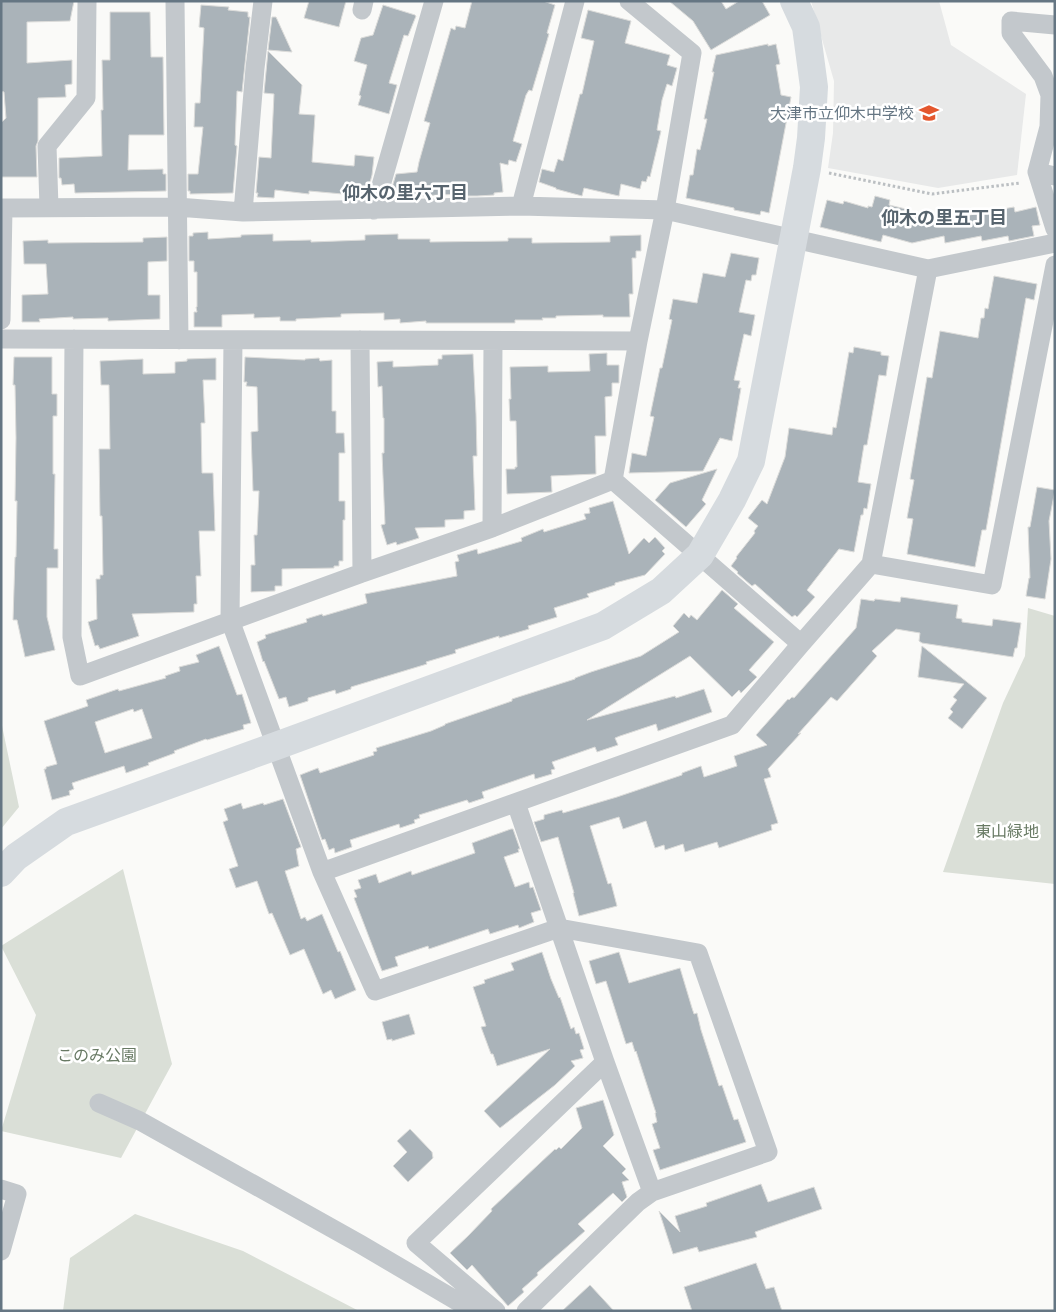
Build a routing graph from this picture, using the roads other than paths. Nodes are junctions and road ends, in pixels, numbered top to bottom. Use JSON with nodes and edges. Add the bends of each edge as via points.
{"nodes":[{"id":1,"x":87,"y":1,"type":"edge"},
{"id":2,"x":175,"y":1,"type":"edge"},
{"id":3,"x":263,"y":1,"type":"edge"},
{"id":4,"x":434,"y":1,"type":"edge"},
{"id":5,"x":575,"y":1,"type":"edge"},
{"id":6,"x":629,"y":1,"type":"edge"},
{"id":7,"x":794,"y":1,"type":"edge"},
{"id":8,"x":1055,"y":25,"type":"edge"},
{"id":9,"x":1044,"y":176,"type":"edge"},
{"id":10,"x":521,"y":206,"type":"junction"},
{"id":11,"x":177,"y":207,"type":"junction"},
{"id":12,"x":49,"y":208,"type":"junction"},
{"id":13,"x":374,"y":210,"type":"junction"},
{"id":14,"x":664,"y":210,"type":"junction"},
{"id":15,"x":243,"y":212,"type":"junction"},
{"id":16,"x":1055,"y":229,"type":"edge"},
{"id":17,"x":793,"y":238,"type":"junction"},
{"id":18,"x":1055,"y":244,"type":"edge"},
{"id":19,"x":1055,"y":265,"type":"edge"},
{"id":20,"x":928,"y":269,"type":"junction"},
{"id":21,"x":1,"y":320,"type":"edge"},
{"id":22,"x":1,"y":339,"type":"edge"},
{"id":23,"x":74,"y":339,"type":"junction"},
{"id":24,"x":179,"y":340,"type":"junction"},
{"id":25,"x":232,"y":340,"type":"junction"},
{"id":26,"x":360,"y":340,"type":"junction"},
{"id":27,"x":493,"y":341,"type":"junction"},
{"id":28,"x":638,"y":341,"type":"junction"},
{"id":29,"x":613,"y":480,"type":"junction"},
{"id":30,"x":492,"y":528,"type":"junction"},
{"id":31,"x":700,"y":555,"type":"junction"},
{"id":32,"x":871,"y":564,"type":"junction"},
{"id":33,"x":362,"y":573,"type":"junction"},
{"id":34,"x":230,"y":620,"type":"junction"},
{"id":35,"x":800,"y":644,"type":"junction"},
{"id":36,"x":276,"y":746,"type":"junction"},
{"id":37,"x":516,"y":803,"type":"junction"},
{"id":38,"x":322,"y":872,"type":"junction"},
{"id":39,"x":1,"y":873,"type":"edge"},
{"id":40,"x":559,"y":928,"type":"junction"},
{"id":41,"x":605,"y":1062,"type":"junction"},
{"id":42,"x":99,"y":1102,"type":"dead end"},
{"id":43,"x":1,"y":1189,"type":"edge"},
{"id":44,"x":652,"y":1192,"type":"junction"},
{"id":45,"x":1,"y":1251,"type":"edge"},
{"id":46,"x":474,"y":1311,"type":"edge"},
{"id":47,"x":496,"y":1311,"type":"edge"},
{"id":48,"x":526,"y":1311,"type":"edge"}],
"edges":[{"from":1,"to":12,"type":"street","via":[[86,98],[48,146]]},
{"from":2,"to":11,"type":"street"},
{"from":3,"to":15,"type":"street"},
{"from":4,"to":13,"type":"street"},
{"from":5,"to":10,"type":"street"},
{"from":6,"to":14,"type":"street","via":[[692,53]]},
{"from":7,"to":17,"type":"street","via":[[806,27],[814,87],[807,168]]},
{"from":8,"to":9,"type":"street","via":[[1011,21],[1011,33],[1043,76],[1050,95]]},
{"from":9,"to":16,"type":"street"},
{"from":10,"to":13,"type":"street"},
{"from":10,"to":14,"type":"street"},
{"from":11,"to":12,"type":"street"},
{"from":11,"to":15,"type":"street"},
{"from":11,"to":24,"type":"street"},
{"from":12,"to":21,"type":"street","via":[[3,208]]},
{"from":13,"to":15,"type":"street"},
{"from":14,"to":17,"type":"street"},
{"from":14,"to":28,"type":"street"},
{"from":17,"to":20,"type":"street"},
{"from":17,"to":31,"type":"street","via":[[751,461]]},
{"from":18,"to":20,"type":"street"},
{"from":19,"to":32,"type":"street","via":[[992,585]]},
{"from":20,"to":32,"type":"street"},
{"from":22,"to":23,"type":"street"},
{"from":23,"to":24,"type":"street"},
{"from":23,"to":34,"type":"street","via":[[72,637],[80,676]]},
{"from":24,"to":25,"type":"street"},
{"from":25,"to":26,"type":"street"},
{"from":25,"to":34,"type":"street"},
{"from":26,"to":27,"type":"street"},
{"from":26,"to":33,"type":"street"},
{"from":27,"to":28,"type":"street"},
{"from":27,"to":30,"type":"street"},
{"from":28,"to":29,"type":"street"},
{"from":29,"to":30,"type":"street"},
{"from":29,"to":31,"type":"street"},
{"from":30,"to":33,"type":"street"},
{"from":31,"to":35,"type":"street"},
{"from":31,"to":36,"type":"street","via":[[661,591],[603,626]]},
{"from":32,"to":35,"type":"street"},
{"from":33,"to":34,"type":"street"},
{"from":34,"to":36,"type":"street"},
{"from":35,"to":37,"type":"street","via":[[732,725]]},
{"from":36,"to":38,"type":"street"},
{"from":36,"to":39,"type":"street","via":[[66,822],[16,857]]},
{"from":37,"to":38,"type":"street"},
{"from":37,"to":40,"type":"street"},
{"from":38,"to":40,"type":"street","via":[[375,991]]},
{"from":40,"to":41,"type":"street"},
{"from":40,"to":44,"type":"street","via":[[698,953],[768,1152]]},
{"from":41,"to":44,"type":"street"},
{"from":41,"to":47,"type":"street","via":[[416,1243]]},
{"from":42,"to":46,"type":"street","via":[[140,1121]]},
{"from":43,"to":45,"type":"street","via":[[16,1194]]},
{"from":44,"to":48,"type":"street"}]}
